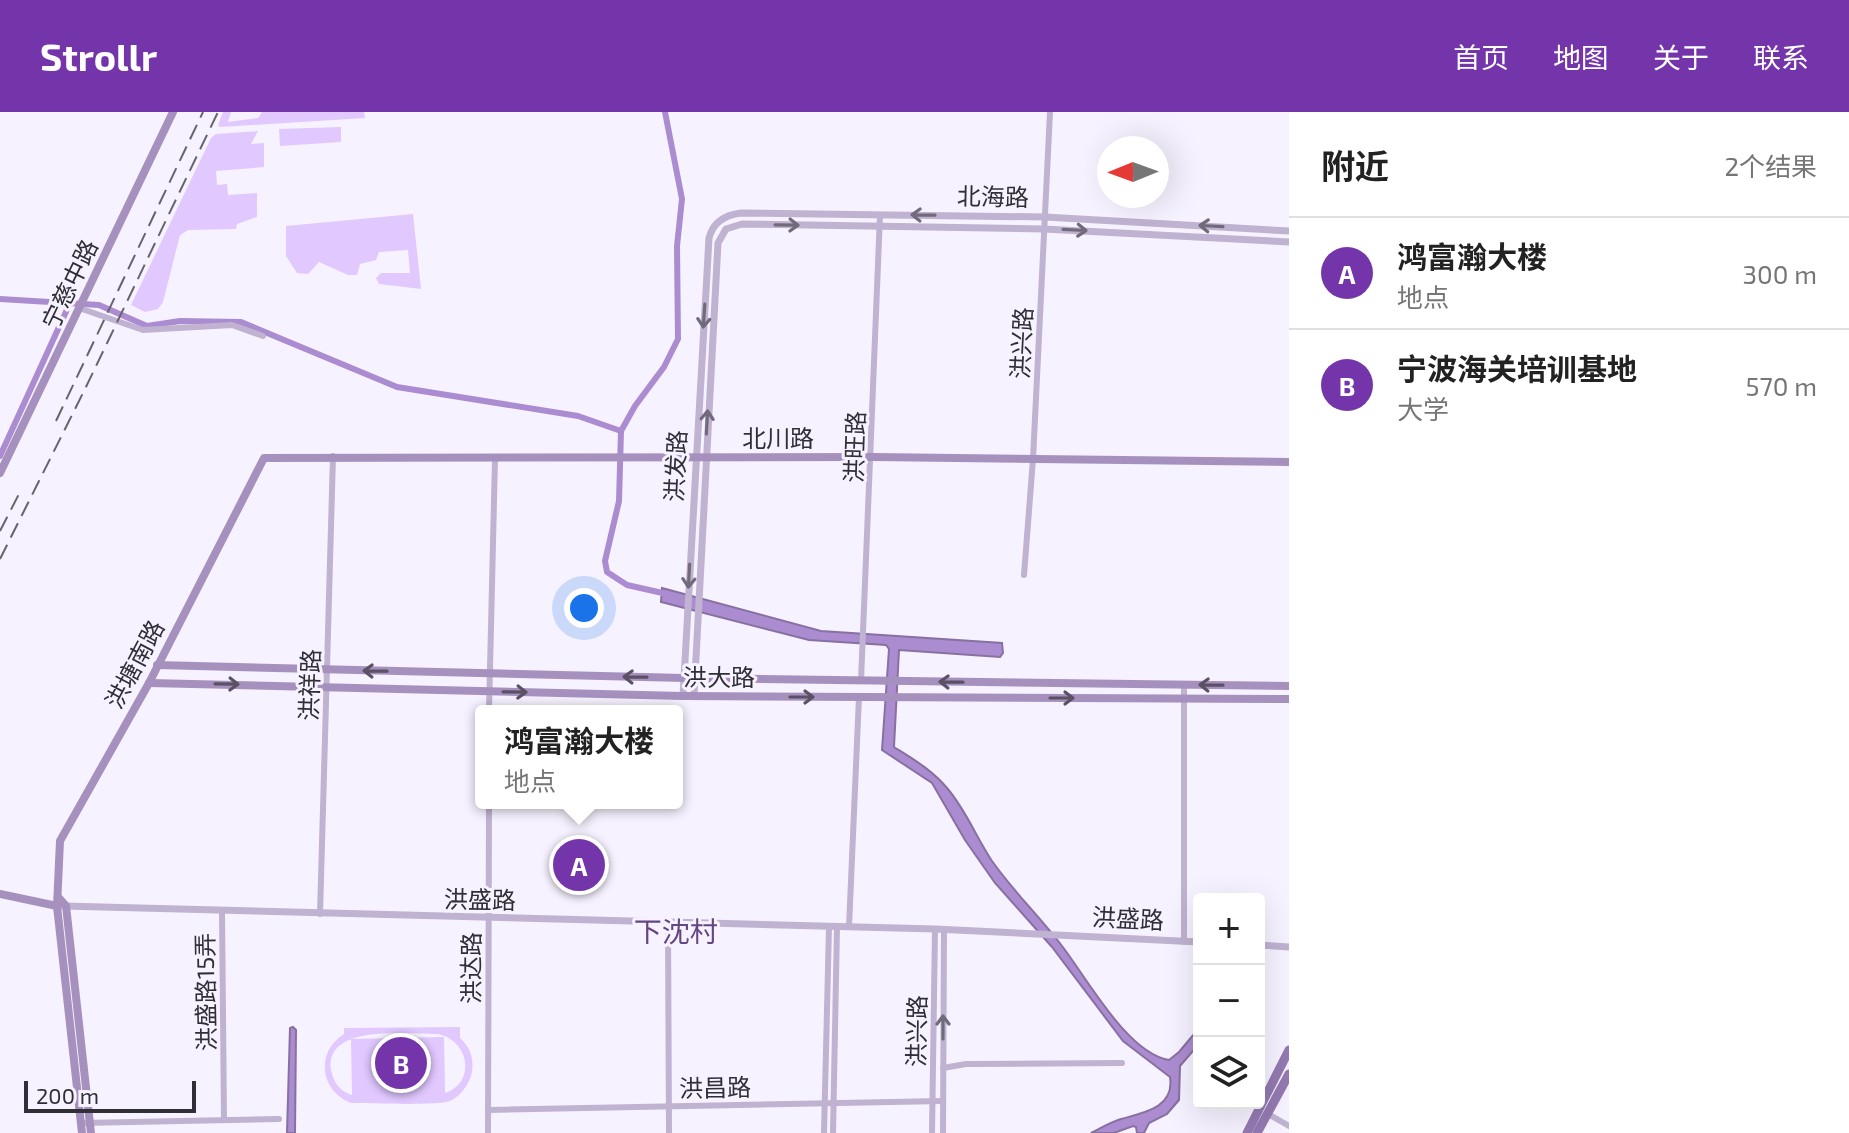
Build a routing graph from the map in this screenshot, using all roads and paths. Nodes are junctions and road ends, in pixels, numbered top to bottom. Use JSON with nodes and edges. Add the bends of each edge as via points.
{"nodes":[{"id":1,"x":173,"y":112,"type":"edge"},
{"id":2,"x":1050,"y":112,"type":"edge"},
{"id":3,"x":880,"y":215,"type":"junction"},
{"id":4,"x":1045,"y":217,"type":"junction"},
{"id":5,"x":880,"y":226,"type":"junction"},
{"id":6,"x":1044,"y":229,"type":"junction"},
{"id":7,"x":1289,"y":231,"type":"edge"},
{"id":8,"x":709,"y":238,"type":"joint"},
{"id":9,"x":1289,"y":242,"type":"edge"},
{"id":10,"x":718,"y":243,"type":"joint"},
{"id":11,"x":80,"y":307,"type":"junction"},
{"id":12,"x":263,"y":336,"type":"dead end"},
{"id":13,"x":333,"y":456,"type":"junction"},
{"id":14,"x":267,"y":457,"type":"joint"},
{"id":15,"x":700,"y":457,"type":"junction"},
{"id":16,"x":872,"y":457,"type":"junction"},
{"id":17,"x":495,"y":459,"type":"junction"},
{"id":18,"x":1033,"y":459,"type":"junction"},
{"id":19,"x":1289,"y":462,"type":"edge"},
{"id":20,"x":0,"y":473,"type":"edge"},
{"id":21,"x":1024,"y":575,"type":"dead end"},
{"id":22,"x":157,"y":665,"type":"junction"},
{"id":23,"x":327,"y":669,"type":"junction"},
{"id":24,"x":489,"y":674,"type":"junction"},
{"id":25,"x":684,"y":678,"type":"junction"},
{"id":26,"x":694,"y":679,"type":"junction"},
{"id":27,"x":861,"y":681,"type":"junction"},
{"id":28,"x":149,"y":683,"type":"junction"},
{"id":29,"x":1184,"y":684,"type":"junction"},
{"id":30,"x":1289,"y":686,"type":"edge"},
{"id":31,"x":326,"y":687,"type":"junction"},
{"id":32,"x":489,"y":691,"type":"junction"},
{"id":33,"x":683,"y":696,"type":"junction"},
{"id":34,"x":694,"y":696,"type":"junction"},
{"id":35,"x":859,"y":697,"type":"junction"},
{"id":36,"x":1184,"y":699,"type":"junction"},
{"id":37,"x":1289,"y":699,"type":"edge"},
{"id":38,"x":489,"y":705,"type":"edge"},
{"id":39,"x":489,"y":809,"type":"edge"},
{"id":40,"x":0,"y":894,"type":"edge"},
{"id":41,"x":60,"y":903,"type":"junction"},
{"id":42,"x":222,"y":911,"type":"junction"},
{"id":43,"x":320,"y":914,"type":"junction"},
{"id":44,"x":488,"y":919,"type":"junction"},
{"id":45,"x":668,"y":922,"type":"junction"},
{"id":46,"x":833,"y":927,"type":"junction"},
{"id":47,"x":849,"y":927,"type":"junction"},
{"id":48,"x":940,"y":929,"type":"junction"},
{"id":49,"x":1184,"y":942,"type":"junction"},
{"id":50,"x":1193,"y":942,"type":"edge"},
{"id":51,"x":1265,"y":945,"type":"edge"},
{"id":52,"x":1289,"y":947,"type":"edge"},
{"id":53,"x":1289,"y":1050,"type":"edge"},
{"id":54,"x":1122,"y":1063,"type":"dead end"},
{"id":55,"x":943,"y":1068,"type":"junction"},
{"id":56,"x":1289,"y":1074,"type":"edge"},
{"id":57,"x":932,"y":1101,"type":"junction"},
{"id":58,"x":943,"y":1101,"type":"junction"},
{"id":59,"x":825,"y":1103,"type":"junction"},
{"id":60,"x":834,"y":1103,"type":"junction"},
{"id":61,"x":669,"y":1106,"type":"junction"},
{"id":62,"x":488,"y":1110,"type":"junction"},
{"id":63,"x":1268,"y":1114,"type":"junction"},
{"id":64,"x":279,"y":1119,"type":"dead end"},
{"id":65,"x":224,"y":1120,"type":"junction"},
{"id":66,"x":86,"y":1122,"type":"junction"},
{"id":67,"x":1289,"y":1126,"type":"edge"},
{"id":68,"x":82,"y":1133,"type":"edge"},
{"id":69,"x":91,"y":1133,"type":"edge"},
{"id":70,"x":488,"y":1133,"type":"edge"},
{"id":71,"x":669,"y":1133,"type":"edge"},
{"id":72,"x":824,"y":1133,"type":"edge"},
{"id":73,"x":833,"y":1133,"type":"edge"},
{"id":74,"x":932,"y":1133,"type":"edge"},
{"id":75,"x":943,"y":1133,"type":"edge"},
{"id":76,"x":1247,"y":1133,"type":"edge"},
{"id":77,"x":1257,"y":1133,"type":"edge"}],
"edges":[{"from":1,"to":11,"type":"main road","name":"宁慈中路"},
{"from":2,"to":4,"type":"street","name":"洪兴路"},
{"from":4,"to":3,"type":"street","name":"北海路","one_way":true},
{"from":3,"to":5,"type":"street","name":"洪旺路"},
{"from":3,"to":8,"type":"street","name":"北海路","via":[[732,214],[714,225]]},
{"from":4,"to":6,"type":"street","name":"洪兴路"},
{"from":7,"to":4,"type":"street","name":"北海路","one_way":true},
{"from":5,"to":6,"type":"street","name":"北海路"},
{"from":10,"to":5,"type":"street","name":"北海路","one_way":true,"via":[[726,229],[742,224]]},
{"from":5,"to":16,"type":"street","name":"洪旺路"},
{"from":6,"to":9,"type":"street","name":"北海路","one_way":true},
{"from":6,"to":18,"type":"street","name":"洪兴路"},
{"from":8,"to":15,"type":"street","name":"洪发路","one_way":true},
{"from":15,"to":10,"type":"street","name":"洪发路","one_way":true},
{"from":11,"to":12,"type":"street","via":[[143,330],[232,325]]},
{"from":11,"to":20,"type":"main road","name":"宁慈中路"},
{"from":13,"to":14,"type":"main road","name":"北川路"},
{"from":13,"to":17,"type":"main road","name":"北川路"},
{"from":13,"to":23,"type":"street","name":"洪祥路"},
{"from":14,"to":22,"type":"main road","name":"洪塘南路"},
{"from":15,"to":16,"type":"main road","name":"北川路"},
{"from":15,"to":17,"type":"main road","name":"北川路"},
{"from":15,"to":25,"type":"street","name":"洪发路","one_way":true},
{"from":15,"to":26,"type":"street","name":"洪发路"},
{"from":16,"to":18,"type":"main road","name":"北川路"},
{"from":16,"to":27,"type":"street","name":"洪旺路"},
{"from":17,"to":24,"type":"street"},
{"from":18,"to":19,"type":"main road","name":"北川路"},
{"from":18,"to":21,"type":"street","name":"洪兴路"},
{"from":22,"to":23,"type":"main road","name":"洪大路"},
{"from":22,"to":28,"type":"main road","name":"洪塘南路"},
{"from":24,"to":23,"type":"main road","name":"洪大路","one_way":true},
{"from":23,"to":31,"type":"street","name":"洪祥路"},
{"from":25,"to":24,"type":"main road","name":"洪大路","one_way":true},
{"from":24,"to":32,"type":"street"},
{"from":25,"to":26,"type":"main road","name":"洪大路"},
{"from":25,"to":33,"type":"street","name":"洪发路"},
{"from":26,"to":27,"type":"main road","name":"洪大路"},
{"from":26,"to":34,"type":"street","name":"洪发路"},
{"from":29,"to":27,"type":"main road","name":"洪大路","one_way":true},
{"from":28,"to":31,"type":"main road","name":"洪大路","one_way":true},
{"from":28,"to":41,"type":"main road","name":"洪塘南路","via":[[60,841]]},
{"from":30,"to":29,"type":"main road","name":"洪大路","one_way":true},
{"from":29,"to":36,"type":"street"},
{"from":31,"to":32,"type":"main road","name":"洪大路"},
{"from":31,"to":43,"type":"street","name":"洪祥路"},
{"from":32,"to":33,"type":"main road","name":"洪大路","one_way":true},
{"from":32,"to":38,"type":"street"},
{"from":33,"to":34,"type":"main road","name":"洪大路"},
{"from":34,"to":35,"type":"main road","name":"洪大路","one_way":true},
{"from":35,"to":36,"type":"main road","name":"洪大路","one_way":true},
{"from":35,"to":47,"type":"street"},
{"from":36,"to":37,"type":"main road","name":"洪大路"},
{"from":36,"to":49,"type":"street"},
{"from":39,"to":44,"type":"street","name":"洪达路"},
{"from":40,"to":41,"type":"main road","name":"洪盛路"},
{"from":41,"to":42,"type":"street","name":"洪盛路"},
{"from":41,"to":66,"type":"main road","name":"洪塘南路"},
{"from":42,"to":43,"type":"street","name":"洪盛路"},
{"from":42,"to":65,"type":"street","name":"洪盛路15弄"},
{"from":43,"to":44,"type":"street","name":"洪盛路"},
{"from":44,"to":45,"type":"street","name":"洪盛路"},
{"from":44,"to":62,"type":"street","name":"洪达路"},
{"from":45,"to":46,"type":"street","name":"洪盛路"},
{"from":45,"to":61,"type":"street"},
{"from":46,"to":47,"type":"street","name":"洪盛路"},
{"from":46,"to":59,"type":"street"},
{"from":46,"to":60,"type":"street"},
{"from":47,"to":48,"type":"street","name":"洪盛路"},
{"from":48,"to":49,"type":"street","name":"洪盛路"},
{"from":55,"to":48,"type":"street","name":"洪兴路","one_way":true},
{"from":48,"to":57,"type":"street","name":"洪兴路"},
{"from":49,"to":50,"type":"street","name":"洪盛路"},
{"from":51,"to":52,"type":"street"},
{"from":53,"to":76,"type":"main road"},
{"from":54,"to":55,"type":"street"},
{"from":55,"to":58,"type":"street","name":"洪兴路"},
{"from":56,"to":63,"type":"main road"},
{"from":57,"to":58,"type":"street","name":"洪昌路"},
{"from":57,"to":60,"type":"street","name":"洪昌路"},
{"from":57,"to":74,"type":"street","name":"洪兴路"},
{"from":58,"to":75,"type":"street","name":"洪兴路"},
{"from":59,"to":60,"type":"street","name":"洪昌路"},
{"from":59,"to":61,"type":"street","name":"洪昌路"},
{"from":59,"to":72,"type":"street"},
{"from":60,"to":73,"type":"street"},
{"from":61,"to":62,"type":"street","name":"洪昌路"},
{"from":61,"to":71,"type":"street"},
{"from":62,"to":70,"type":"street","name":"洪达路"},
{"from":63,"to":67,"type":"street"},
{"from":63,"to":77,"type":"main road"},
{"from":64,"to":65,"type":"street"},
{"from":65,"to":66,"type":"street"},
{"from":66,"to":68,"type":"main road","name":"洪塘南路"},
{"from":66,"to":69,"type":"main road","name":"洪塘南路"}]}
